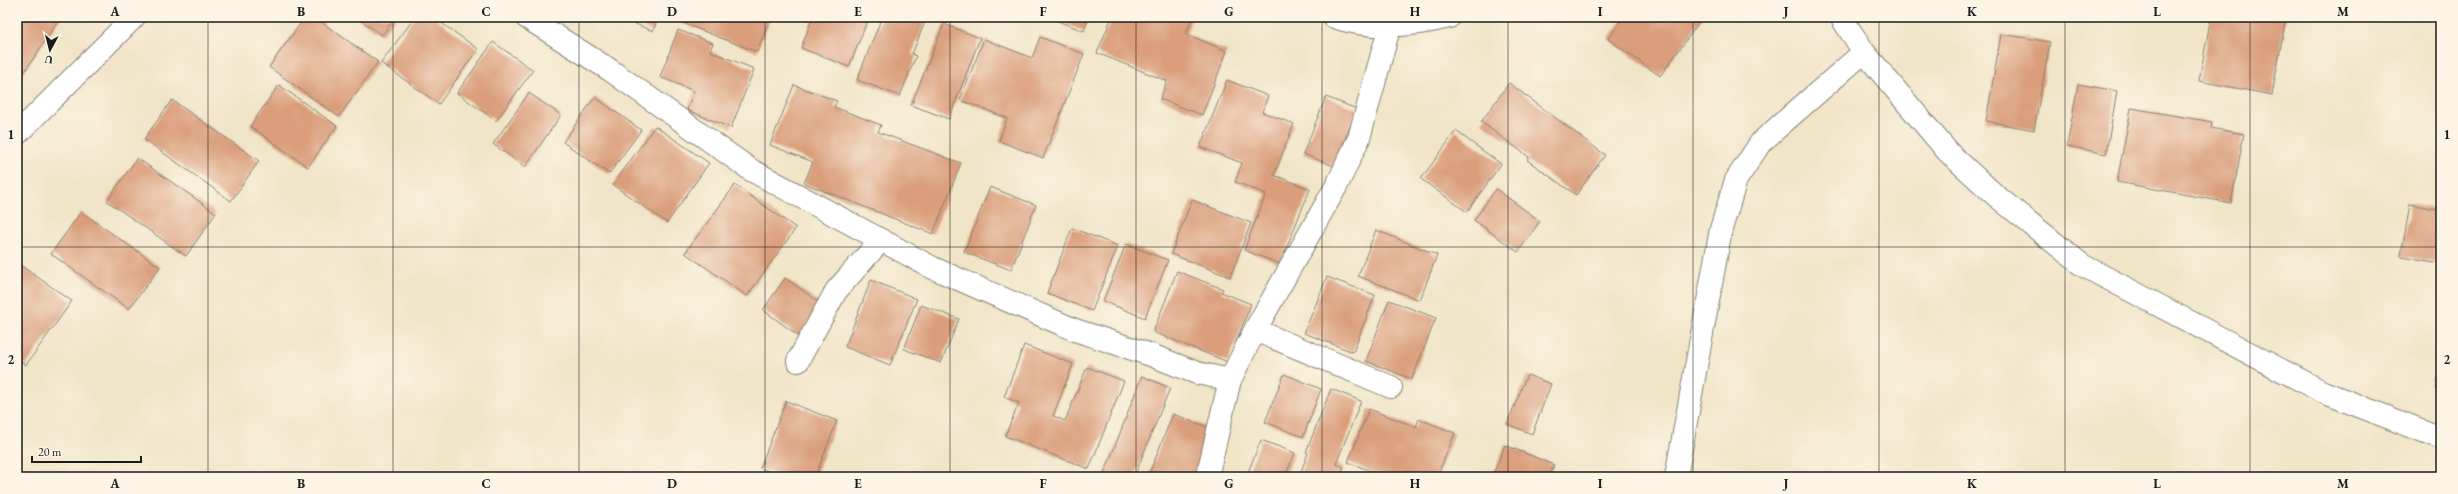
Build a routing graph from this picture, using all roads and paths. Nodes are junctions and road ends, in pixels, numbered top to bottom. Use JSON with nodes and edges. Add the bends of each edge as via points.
{"nodes":[{"id":1,"x":134,"y":17,"type":"edge"},
{"id":2,"x":526,"y":17,"type":"edge"},
{"id":3,"x":1334,"y":17,"type":"edge"},
{"id":4,"x":1449,"y":17,"type":"edge"},
{"id":5,"x":1841,"y":17,"type":"edge"},
{"id":6,"x":1390,"y":25,"type":"junction"},
{"id":7,"x":1864,"y":52,"type":"junction"},
{"id":8,"x":17,"y":134,"type":"edge"},
{"id":9,"x":880,"y":241,"type":"junction"},
{"id":10,"x":1255,"y":330,"type":"junction"},
{"id":11,"x":798,"y":361,"type":"dead end"},
{"id":12,"x":1230,"y":380,"type":"junction"},
{"id":13,"x":1391,"y":387,"type":"dead end"},
{"id":14,"x":2441,"y":438,"type":"edge"},
{"id":15,"x":1207,"y":477,"type":"edge"},
{"id":16,"x":1676,"y":477,"type":"edge"}],
"edges":[{"from":1,"to":8,"type":"street"},
{"from":2,"to":9,"type":"street","via":[[610,70],[751,170]]},
{"from":3,"to":6,"type":"street","via":[[1349,22]]},
{"from":4,"to":6,"type":"street","via":[[1426,23]]},
{"from":5,"to":7,"type":"street"},
{"from":6,"to":10,"type":"street","via":[[1359,138],[1338,183]]},
{"from":7,"to":14,"type":"street","via":[[1948,152],[1995,195],[2082,265],[2323,392]]},
{"from":7,"to":16,"type":"street","via":[[1761,142],[1736,180],[1721,229]]},
{"from":9,"to":11,"type":"street","via":[[836,291]]},
{"from":9,"to":12,"type":"street","via":[[933,268],[1076,330],[1151,355],[1197,374]]},
{"from":10,"to":12,"type":"street"},
{"from":10,"to":13,"type":"street"},
{"from":12,"to":15,"type":"street"}]}
